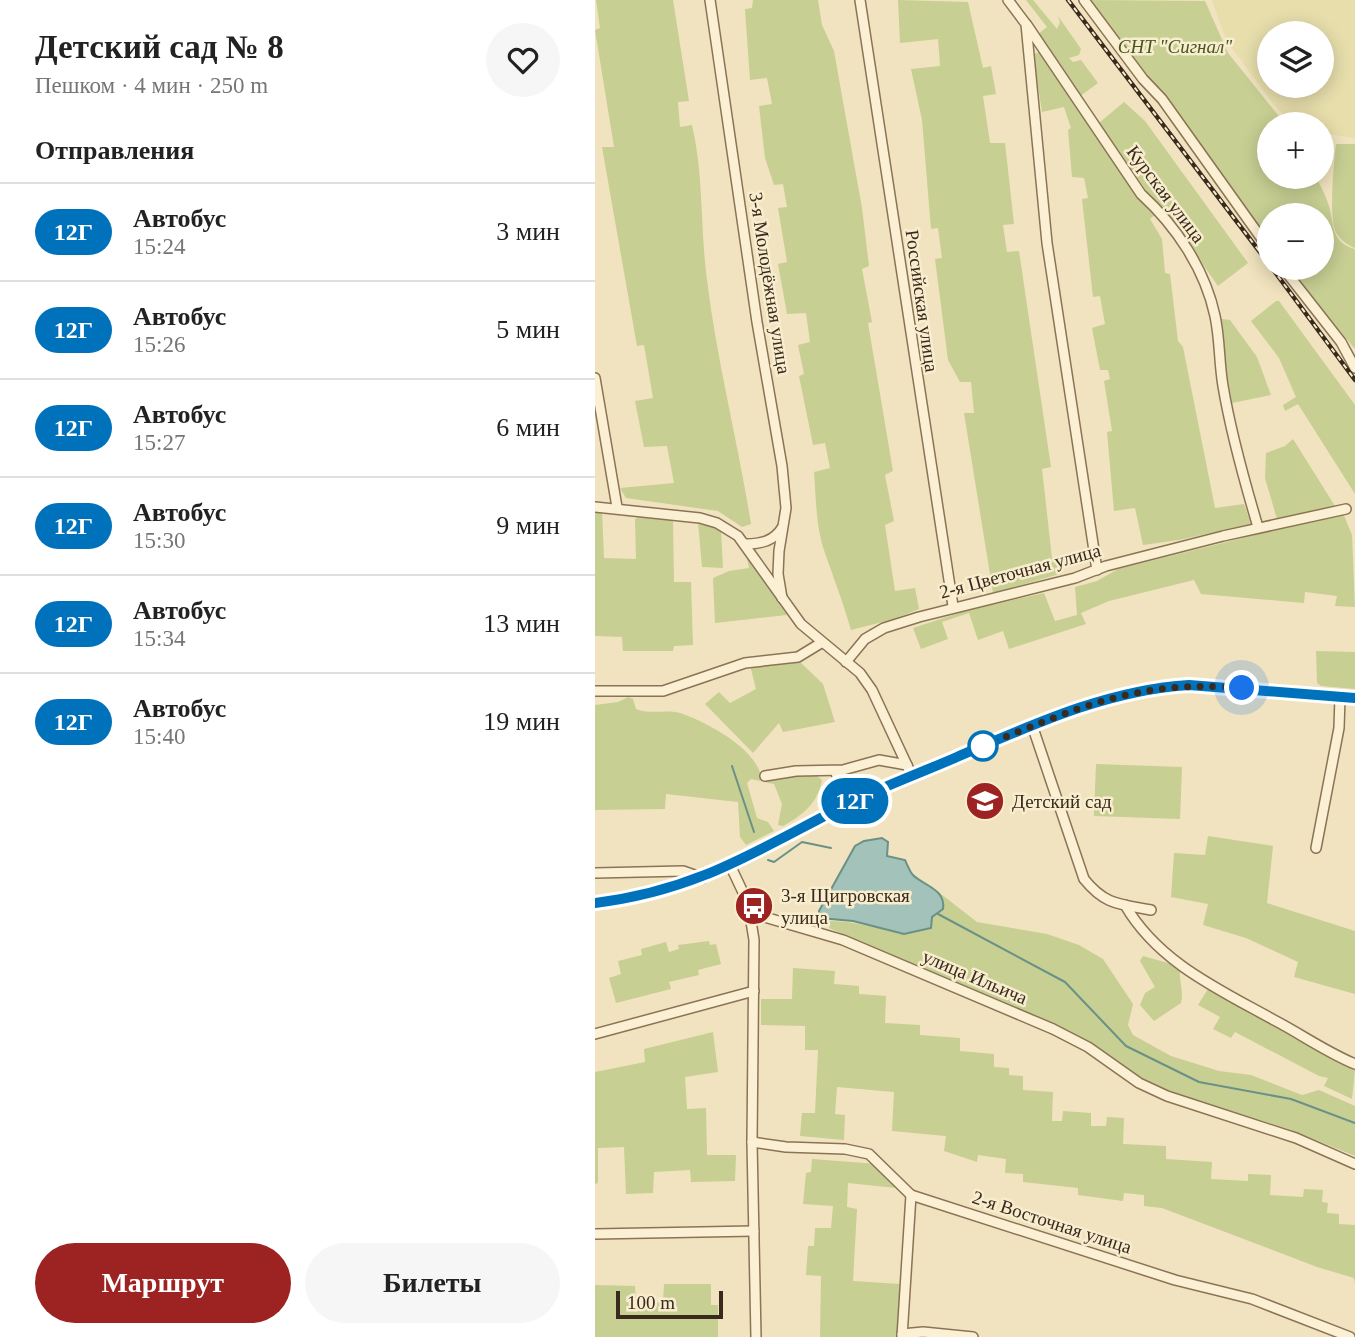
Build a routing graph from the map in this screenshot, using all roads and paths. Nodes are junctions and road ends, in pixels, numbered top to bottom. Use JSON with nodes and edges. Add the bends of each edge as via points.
{"nodes":[{"id":1,"x":710,"y":0,"type":"edge"},
{"id":2,"x":860,"y":0,"type":"edge"},
{"id":3,"x":1008,"y":0,"type":"edge"},
{"id":4,"x":1084,"y":0,"type":"edge"},
{"id":5,"x":1026,"y":24,"type":"junction"},
{"id":6,"x":1257,"y":232,"type":"edge"},
{"id":7,"x":1292,"y":280,"type":"edge"},
{"id":8,"x":1355,"y":368,"type":"edge"},
{"id":9,"x":595,"y":378,"type":"edge"},
{"id":10,"x":595,"y":507,"type":"edge"},
{"id":11,"x":617,"y":507,"type":"junction"},
{"id":12,"x":1346,"y":509,"type":"dead end"},
{"id":13,"x":785,"y":523,"type":"junction"},
{"id":14,"x":1258,"y":527,"type":"junction"},
{"id":15,"x":746,"y":544,"type":"junction"},
{"id":16,"x":1097,"y":569,"type":"junction"},
{"id":17,"x":782,"y":598,"type":"junction"},
{"id":18,"x":953,"y":606,"type":"junction"},
{"id":19,"x":821,"y":643,"type":"junction"},
{"id":20,"x":846,"y":662,"type":"junction"},
{"id":21,"x":595,"y":691,"type":"edge"},
{"id":22,"x":1340,"y":697,"type":"junction"},
{"id":23,"x":1355,"y":698,"type":"edge"},
{"id":24,"x":1032,"y":725,"type":"junction"},
{"id":25,"x":909,"y":770,"type":"junction"},
{"id":26,"x":835,"y":771,"type":"junction"},
{"id":27,"x":765,"y":776,"type":"dead end"},
{"id":28,"x":849,"y":803,"type":"junction"},
{"id":29,"x":1316,"y":848,"type":"dead end"},
{"id":30,"x":731,"y":867,"type":"junction"},
{"id":31,"x":595,"y":873,"type":"edge"},
{"id":32,"x":703,"y":878,"type":"junction"},
{"id":33,"x":595,"y":903,"type":"edge"},
{"id":34,"x":1125,"y":905,"type":"junction"},
{"id":35,"x":1151,"y":910,"type":"dead end"},
{"id":36,"x":751,"y":913,"type":"junction"},
{"id":37,"x":754,"y":991,"type":"junction"},
{"id":38,"x":595,"y":1034,"type":"edge"},
{"id":39,"x":1355,"y":1064,"type":"edge"},
{"id":40,"x":752,"y":1142,"type":"junction"},
{"id":41,"x":1355,"y":1164,"type":"edge"},
{"id":42,"x":911,"y":1195,"type":"junction"},
{"id":43,"x":754,"y":1231,"type":"junction"},
{"id":44,"x":595,"y":1234,"type":"edge"},
{"id":45,"x":902,"y":1335,"type":"edge"},
{"id":46,"x":756,"y":1337,"type":"edge"},
{"id":47,"x":973,"y":1337,"type":"edge"},
{"id":48,"x":1350,"y":1337,"type":"edge"}],
"edges":[{"from":1,"to":13,"type":"street","name":"3-я Молодёжная улица","via":[[782,466]]},
{"from":2,"to":18,"type":"street","name":"Российская улица"},
{"from":3,"to":5,"type":"street","name":"Курская улица"},
{"from":4,"to":6,"type":"street"},
{"from":5,"to":14,"type":"street","name":"Курская улица","via":[[1141,194],[1177,234],[1204,279],[1215,317],[1238,461]]},
{"from":5,"to":16,"type":"street","via":[[1047,243]]},
{"from":7,"to":8,"type":"street","via":[[1341,342]]},
{"from":9,"to":11,"type":"street"},
{"from":10,"to":11,"type":"street"},
{"from":11,"to":15,"type":"street","via":[[706,519],[728,528]]},
{"from":12,"to":14,"type":"street","name":"2-я Цветочная улица"},
{"from":13,"to":15,"type":"street","via":[[777,535],[760,544]]},
{"from":13,"to":17,"type":"street","name":"3-я Молодёжная улица","via":[[778,562]]},
{"from":14,"to":16,"type":"street","name":"2-я Цветочная улица"},
{"from":15,"to":17,"type":"street"},
{"from":16,"to":18,"type":"street","name":"2-я Цветочная улица"},
{"from":17,"to":19,"type":"street"},
{"from":18,"to":20,"type":"street","name":"2-я Цветочная улица","via":[[884,628],[865,639]]},
{"from":19,"to":20,"type":"street"},
{"from":19,"to":21,"type":"street","via":[[798,657],[745,663],[683,687]]},
{"from":20,"to":25,"type":"street","via":[[872,690]]},
{"from":22,"to":23,"type":"main road"},
{"from":22,"to":24,"type":"main road","via":[[1218,686],[1161,687],[1110,697]]},
{"from":22,"to":29,"type":"street","via":[[1339,728]]},
{"from":24,"to":25,"type":"main road"},
{"from":24,"to":34,"type":"street","via":[[1084,879],[1097,896]]},
{"from":25,"to":26,"type":"street","via":[[879,760]]},
{"from":25,"to":28,"type":"main road"},
{"from":26,"to":27,"type":"street"},
{"from":26,"to":28,"type":"street"},
{"from":28,"to":30,"type":"main road"},
{"from":30,"to":32,"type":"main road"},
{"from":30,"to":36,"type":"street"},
{"from":31,"to":32,"type":"street","via":[[683,871]]},
{"from":32,"to":33,"type":"main road","via":[[663,891]]},
{"from":34,"to":35,"type":"street"},
{"from":34,"to":39,"type":"street","via":[[1137,926],[1192,973]]},
{"from":36,"to":37,"type":"street"},
{"from":36,"to":41,"type":"street","name":"улица Ильича","via":[[843,940],[1053,1029],[1167,1096],[1296,1138]]},
{"from":37,"to":38,"type":"street"},
{"from":37,"to":40,"type":"street"},
{"from":40,"to":42,"type":"street","name":"2-я Восточная улица","via":[[869,1154]]},
{"from":40,"to":43,"type":"street"},
{"from":42,"to":45,"type":"street"},
{"from":42,"to":48,"type":"street","name":"2-я Восточная улица","via":[[1175,1280],[1252,1299]]},
{"from":43,"to":44,"type":"street"},
{"from":43,"to":46,"type":"street"},
{"from":45,"to":47,"type":"street","via":[[923,1332]]}]}
